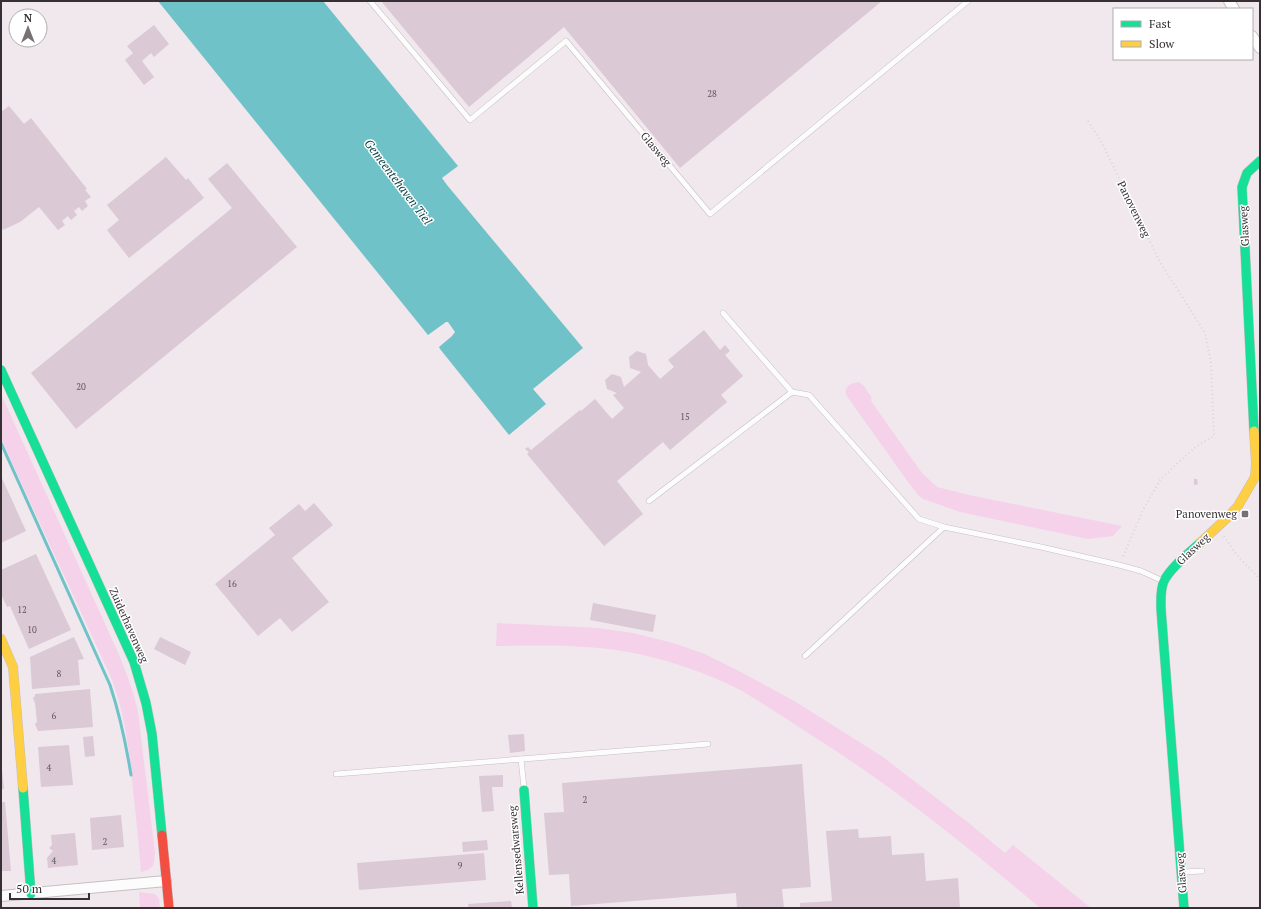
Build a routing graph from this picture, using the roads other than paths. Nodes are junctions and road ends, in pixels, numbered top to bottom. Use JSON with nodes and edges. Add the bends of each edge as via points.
{"nodes":[{"id":1,"x":370,"y":1,"type":"edge"},
{"id":2,"x":968,"y":1,"type":"edge"},
{"id":3,"x":1253,"y":38,"type":"edge"},
{"id":4,"x":1260,"y":48,"type":"edge"},
{"id":5,"x":1260,"y":161,"type":"edge"},
{"id":6,"x":723,"y":313,"type":"dead end"},
{"id":7,"x":1,"y":370,"type":"edge"},
{"id":8,"x":792,"y":392,"type":"junction"},
{"id":9,"x":649,"y":501,"type":"dead end"},
{"id":10,"x":944,"y":527,"type":"junction"},
{"id":11,"x":1164,"y":581,"type":"junction"},
{"id":12,"x":1,"y":640,"type":"edge"},
{"id":13,"x":805,"y":656,"type":"dead end"},
{"id":14,"x":708,"y":744,"type":"dead end"},
{"id":15,"x":521,"y":759,"type":"junction"},
{"id":16,"x":336,"y":774,"type":"dead end"},
{"id":17,"x":524,"y":790,"type":"joint"},
{"id":18,"x":1202,"y":871,"type":"dead end"},
{"id":19,"x":1181,"y":872,"type":"junction"},
{"id":20,"x":166,"y":881,"type":"junction"},
{"id":21,"x":31,"y":894,"type":"junction"},
{"id":22,"x":1,"y":896,"type":"edge"},
{"id":23,"x":169,"y":908,"type":"edge"},
{"id":24,"x":533,"y":908,"type":"edge"},
{"id":25,"x":1184,"y":908,"type":"edge"}],
"edges":[{"from":1,"to":2,"type":"lane","name":"Glasweg","via":[[470,120],[566,41],[710,214]]},
{"from":3,"to":4,"type":"street"},
{"from":5,"to":11,"type":"street","name":"Glasweg","via":[[1248,173],[1242,187],[1255,477],[1238,506],[1177,564]]},
{"from":6,"to":8,"type":"lane"},
{"from":7,"to":20,"type":"street","name":"Zuiderhavenweg","via":[[134,662],[144,694],[154,744]]},
{"from":8,"to":9,"type":"lane"},
{"from":8,"to":10,"type":"lane","via":[[809,395],[919,519]]},
{"from":10,"to":11,"type":"lane","via":[[1119,565]]},
{"from":10,"to":13,"type":"lane"},
{"from":11,"to":19,"type":"street","name":"Glasweg","via":[[1161,609]]},
{"from":12,"to":21,"type":"street","via":[[13,666]]},
{"from":14,"to":15,"type":"lane"},
{"from":15,"to":16,"type":"lane"},
{"from":15,"to":17,"type":"lane"},
{"from":17,"to":24,"type":"street","name":"Kellensedwarsweg"},
{"from":18,"to":19,"type":"lane"},
{"from":19,"to":25,"type":"street","name":"Glasweg"},
{"from":20,"to":21,"type":"street"},
{"from":20,"to":23,"type":"street","name":"Zuiderhavenweg"},
{"from":21,"to":22,"type":"street"}]}
